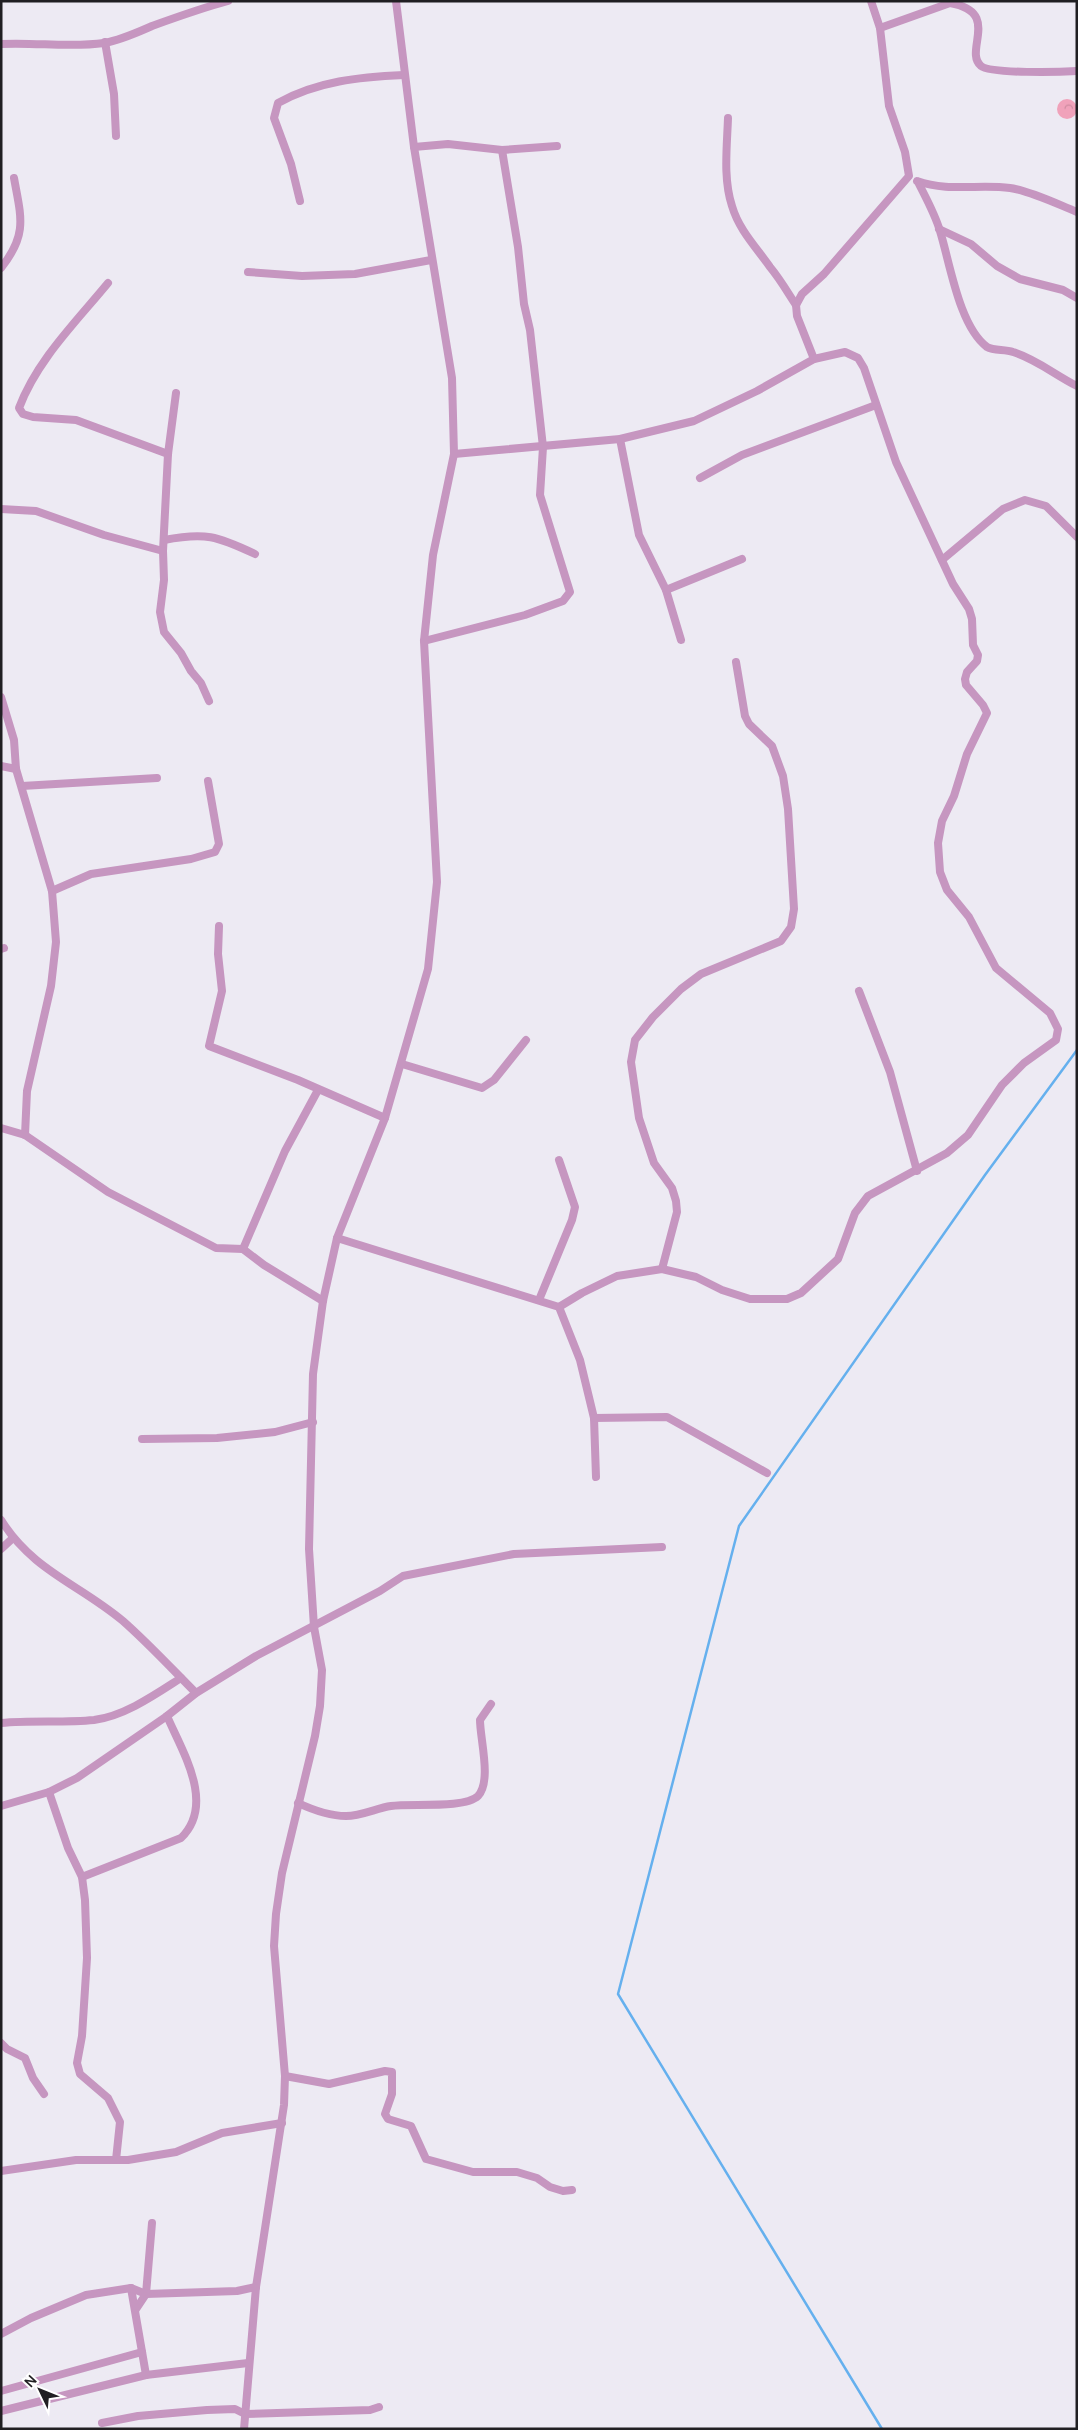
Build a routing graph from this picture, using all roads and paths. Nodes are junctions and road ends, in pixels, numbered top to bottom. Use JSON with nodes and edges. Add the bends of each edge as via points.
{"nodes":[{"id":1,"x":228,"y":1,"type":"edge"},
{"id":2,"x":396,"y":1,"type":"edge"},
{"id":3,"x":871,"y":1,"type":"edge"},
{"id":4,"x":880,"y":28,"type":"junction"},
{"id":5,"x":106,"y":42,"type":"junction"},
{"id":6,"x":1,"y":44,"type":"edge"},
{"id":7,"x":1077,"y":71,"type":"edge"},
{"id":8,"x":404,"y":75,"type":"junction"},
{"id":9,"x":728,"y":118,"type":"dead end"},
{"id":10,"x":116,"y":136,"type":"dead end"},
{"id":11,"x":414,"y":146,"type":"junction"},
{"id":12,"x":558,"y":146,"type":"dead end"},
{"id":13,"x":502,"y":150,"type":"junction"},
{"id":14,"x":909,"y":176,"type":"junction"},
{"id":15,"x":14,"y":178,"type":"dead end"},
{"id":16,"x":918,"y":182,"type":"junction"},
{"id":17,"x":300,"y":201,"type":"dead end"},
{"id":18,"x":1077,"y":212,"type":"edge"},
{"id":19,"x":939,"y":229,"type":"junction"},
{"id":20,"x":431,"y":260,"type":"junction"},
{"id":21,"x":1,"y":268,"type":"edge"},
{"id":22,"x":248,"y":272,"type":"dead end"},
{"id":23,"x":108,"y":283,"type":"dead end"},
{"id":24,"x":1077,"y":298,"type":"edge"},
{"id":25,"x":796,"y":305,"type":"junction"},
{"id":26,"x":814,"y":359,"type":"junction"},
{"id":27,"x":1077,"y":386,"type":"edge"},
{"id":28,"x":176,"y":393,"type":"dead end"},
{"id":29,"x":876,"y":404,"type":"junction"},
{"id":30,"x":620,"y":438,"type":"junction"},
{"id":31,"x":543,"y":447,"type":"junction"},
{"id":32,"x":168,"y":454,"type":"junction"},
{"id":33,"x":454,"y":454,"type":"junction"},
{"id":34,"x":700,"y":478,"type":"dead end"},
{"id":35,"x":1,"y":509,"type":"edge"},
{"id":36,"x":1077,"y":537,"type":"edge"},
{"id":37,"x":164,"y":540,"type":"junction"},
{"id":38,"x":163,"y":550,"type":"junction"},
{"id":39,"x":255,"y":554,"type":"dead end"},
{"id":40,"x":742,"y":559,"type":"dead end"},
{"id":41,"x":942,"y":560,"type":"junction"},
{"id":42,"x":666,"y":590,"type":"junction"},
{"id":43,"x":681,"y":640,"type":"dead end"},
{"id":44,"x":424,"y":641,"type":"junction"},
{"id":45,"x":736,"y":662,"type":"dead end"},
{"id":46,"x":1,"y":697,"type":"edge"},
{"id":47,"x":209,"y":701,"type":"dead end"},
{"id":48,"x":1,"y":766,"type":"edge"},
{"id":49,"x":16,"y":769,"type":"junction"},
{"id":50,"x":157,"y":778,"type":"dead end"},
{"id":51,"x":208,"y":781,"type":"dead end"},
{"id":52,"x":22,"y":786,"type":"junction"},
{"id":53,"x":52,"y":892,"type":"junction"},
{"id":54,"x":219,"y":926,"type":"dead end"},
{"id":55,"x":859,"y":991,"type":"dead end"},
{"id":56,"x":526,"y":1040,"type":"dead end"},
{"id":57,"x":402,"y":1064,"type":"junction"},
{"id":58,"x":318,"y":1090,"type":"junction"},
{"id":59,"x":385,"y":1118,"type":"junction"},
{"id":60,"x":1,"y":1128,"type":"edge"},
{"id":61,"x":25,"y":1134,"type":"junction"},
{"id":62,"x":559,"y":1160,"type":"dead end"},
{"id":63,"x":917,"y":1170,"type":"junction"},
{"id":64,"x":338,"y":1238,"type":"junction"},
{"id":65,"x":243,"y":1249,"type":"junction"},
{"id":66,"x":662,"y":1269,"type":"junction"},
{"id":67,"x":539,"y":1300,"type":"junction"},
{"id":68,"x":323,"y":1301,"type":"junction"},
{"id":69,"x":560,"y":1308,"type":"junction"},
{"id":70,"x":594,"y":1418,"type":"junction"},
{"id":71,"x":313,"y":1422,"type":"junction"},
{"id":72,"x":142,"y":1439,"type":"dead end"},
{"id":73,"x":767,"y":1473,"type":"dead end"},
{"id":74,"x":596,"y":1477,"type":"dead end"},
{"id":75,"x":1,"y":1520,"type":"edge"},
{"id":76,"x":12,"y":1538,"type":"junction"},
{"id":77,"x":1,"y":1548,"type":"edge"},
{"id":78,"x":662,"y":1548,"type":"dead end"},
{"id":79,"x":314,"y":1627,"type":"junction"},
{"id":80,"x":181,"y":1678,"type":"junction"},
{"id":81,"x":196,"y":1693,"type":"junction"},
{"id":82,"x":491,"y":1704,"type":"dead end"},
{"id":83,"x":167,"y":1716,"type":"junction"},
{"id":84,"x":1,"y":1723,"type":"edge"},
{"id":85,"x":49,"y":1792,"type":"junction"},
{"id":86,"x":298,"y":1803,"type":"junction"},
{"id":87,"x":1,"y":1806,"type":"edge"},
{"id":88,"x":82,"y":1877,"type":"junction"},
{"id":89,"x":1,"y":2043,"type":"edge"},
{"id":90,"x":285,"y":2076,"type":"junction"},
{"id":91,"x":44,"y":2094,"type":"dead end"},
{"id":92,"x":282,"y":2123,"type":"junction"},
{"id":93,"x":116,"y":2160,"type":"junction"},
{"id":94,"x":1,"y":2172,"type":"edge"},
{"id":95,"x":572,"y":2190,"type":"dead end"},
{"id":96,"x":152,"y":2223,"type":"dead end"},
{"id":97,"x":256,"y":2287,"type":"junction"},
{"id":98,"x":131,"y":2288,"type":"junction"},
{"id":99,"x":146,"y":2294,"type":"junction"},
{"id":100,"x":136,"y":2309,"type":"junction"},
{"id":101,"x":1,"y":2334,"type":"edge"},
{"id":102,"x":142,"y":2352,"type":"junction"},
{"id":103,"x":248,"y":2363,"type":"junction"},
{"id":104,"x":146,"y":2375,"type":"junction"},
{"id":105,"x":1,"y":2391,"type":"edge"},
{"id":106,"x":378,"y":2407,"type":"dead end"},
{"id":107,"x":1,"y":2411,"type":"edge"},
{"id":108,"x":245,"y":2414,"type":"junction"},
{"id":109,"x":102,"y":2423,"type":"dead end"},
{"id":110,"x":244,"y":2429,"type":"edge"}],
"edges":[{"from":1,"to":5,"type":"street"},
{"from":2,"to":8,"type":"street"},
{"from":3,"to":4,"type":"street"},
{"from":4,"to":7,"type":"street","via":[[950,3],[960,5],[970,11],[978,22],[977,54],[981,66],[1005,71]]},
{"from":4,"to":14,"type":"street","via":[[889,106],[905,152]]},
{"from":5,"to":6,"type":"street","via":[[77,46]]},
{"from":5,"to":10,"type":"street"},
{"from":8,"to":11,"type":"street"},
{"from":8,"to":17,"type":"street","via":[[365,77],[324,85],[295,93],[278,103],[274,118]]},
{"from":9,"to":25,"type":"street","via":[[727,171],[731,204],[743,233],[772,268]]},
{"from":11,"to":13,"type":"street","via":[[448,144]]},
{"from":11,"to":20,"type":"street"},
{"from":12,"to":13,"type":"street"},
{"from":13,"to":31,"type":"street","via":[[530,330]]},
{"from":14,"to":16,"type":"street"},
{"from":14,"to":25,"type":"street","via":[[824,274],[802,294]]},
{"from":15,"to":21,"type":"street","via":[[22,222],[18,242]]},
{"from":16,"to":18,"type":"street","via":[[940,187],[1013,188]]},
{"from":16,"to":19,"type":"street"},
{"from":19,"to":24,"type":"street","via":[[971,244],[1020,280],[1062,290]]},
{"from":19,"to":27,"type":"street","via":[[960,305],[982,343],[990,349],[1009,350],[1029,357]]},
{"from":20,"to":22,"type":"street","via":[[355,274],[302,276]]},
{"from":20,"to":33,"type":"street","via":[[452,378]]},
{"from":23,"to":32,"type":"street","via":[[56,346],[27,387],[19,408],[23,414],[33,417],[76,420]]},
{"from":25,"to":26,"type":"street","via":[[797,316]]},
{"from":26,"to":29,"type":"street","via":[[852,353],[864,368]]},
{"from":26,"to":30,"type":"street","via":[[694,421]]},
{"from":28,"to":32,"type":"street"},
{"from":29,"to":34,"type":"street","via":[[742,454]]},
{"from":29,"to":41,"type":"street","via":[[896,462]]},
{"from":30,"to":31,"type":"street"},
{"from":30,"to":42,"type":"street","via":[[639,535]]},
{"from":31,"to":33,"type":"street"},
{"from":31,"to":44,"type":"street","via":[[540,495],[568,582],[568,597],[525,615]]},
{"from":32,"to":37,"type":"street"},
{"from":33,"to":44,"type":"street","via":[[433,555]]},
{"from":35,"to":38,"type":"street","via":[[36,511],[104,535]]},
{"from":36,"to":41,"type":"street","via":[[1046,506],[1025,500],[1003,509]]},
{"from":37,"to":38,"type":"street"},
{"from":37,"to":39,"type":"street","via":[[192,535],[209,536]]},
{"from":38,"to":47,"type":"street","via":[[160,622],[201,683]]},
{"from":40,"to":42,"type":"street"},
{"from":41,"to":63,"type":"street","via":[[972,619],[973,645],[978,656],[967,672],[966,685],[987,713],[942,821],[938,843],[940,872],[947,890],[970,917],[996,968],[1050,1013],[1058,1034],[1056,1040],[1002,1084],[968,1134],[947,1153]]},
{"from":42,"to":43,"type":"street"},
{"from":44,"to":57,"type":"street","via":[[437,882],[428,969]]},
{"from":45,"to":66,"type":"street","via":[[745,716],[772,746],[783,776],[794,909],[790,927],[781,941],[701,974],[653,1017],[635,1040],[631,1062],[639,1118],[654,1163],[672,1188],[676,1201],[677,1212]]},
{"from":46,"to":49,"type":"street","via":[[14,740]]},
{"from":48,"to":49,"type":"street"},
{"from":49,"to":52,"type":"street"},
{"from":50,"to":52,"type":"street"},
{"from":51,"to":53,"type":"street","via":[[219,844],[215,852],[191,859],[91,874]]},
{"from":52,"to":53,"type":"street"},
{"from":53,"to":61,"type":"street","via":[[56,942],[52,977],[27,1091]]},
{"from":54,"to":58,"type":"street","via":[[222,990],[209,1046]]},
{"from":55,"to":63,"type":"street","via":[[890,1072]]},
{"from":56,"to":57,"type":"street","via":[[494,1080],[482,1088]]},
{"from":57,"to":59,"type":"street"},
{"from":58,"to":59,"type":"street"},
{"from":58,"to":65,"type":"street","via":[[285,1151]]},
{"from":59,"to":64,"type":"street"},
{"from":60,"to":61,"type":"street"},
{"from":61,"to":65,"type":"street","via":[[108,1192],[216,1248]]},
{"from":62,"to":67,"type":"street","via":[[575,1207]]},
{"from":63,"to":66,"type":"street","via":[[868,1196],[855,1213],[838,1259],[801,1293],[787,1299],[750,1299],[696,1277]]},
{"from":64,"to":67,"type":"street"},
{"from":64,"to":68,"type":"street"},
{"from":65,"to":68,"type":"street"},
{"from":66,"to":69,"type":"street","via":[[617,1276],[582,1292]]},
{"from":67,"to":69,"type":"street"},
{"from":68,"to":71,"type":"street","via":[[312,1374]]},
{"from":69,"to":70,"type":"street","via":[[580,1360]]},
{"from":70,"to":73,"type":"street","via":[[667,1417]]},
{"from":70,"to":74,"type":"street"},
{"from":71,"to":72,"type":"street","via":[[275,1432],[217,1438]]},
{"from":71,"to":79,"type":"street","via":[[309,1549]]},
{"from":75,"to":76,"type":"street"},
{"from":76,"to":77,"type":"street"},
{"from":76,"to":80,"type":"street","via":[[46,1569],[122,1621]]},
{"from":78,"to":79,"type":"street","via":[[514,1554],[422,1571],[404,1576]]},
{"from":79,"to":81,"type":"street","via":[[256,1656]]},
{"from":79,"to":86,"type":"street","via":[[322,1670],[320,1706]]},
{"from":80,"to":81,"type":"street"},
{"from":80,"to":84,"type":"street","via":[[154,1696],[94,1720]]},
{"from":81,"to":83,"type":"street"},
{"from":82,"to":86,"type":"street","via":[[480,1720],[483,1787],[471,1801],[393,1805],[348,1816]]},
{"from":83,"to":85,"type":"street","via":[[77,1778]]},
{"from":83,"to":88,"type":"street","via":[[194,1780],[197,1801],[186,1833]]},
{"from":85,"to":87,"type":"street"},
{"from":85,"to":88,"type":"street","via":[[68,1848]]},
{"from":86,"to":90,"type":"street","via":[[282,1873],[274,1946]]},
{"from":88,"to":93,"type":"street","via":[[87,1958],[77,2062],[80,2074],[108,2098],[120,2122]]},
{"from":89,"to":91,"type":"street","via":[[25,2058]]},
{"from":90,"to":92,"type":"street"},
{"from":90,"to":95,"type":"street","via":[[329,2084],[392,2072],[392,2094],[386,2114],[388,2119],[411,2126],[426,2159],[473,2172],[517,2172],[537,2178],[550,2187]]},
{"from":92,"to":93,"type":"street","via":[[222,2133],[176,2152]]},
{"from":92,"to":97,"type":"street"},
{"from":93,"to":94,"type":"street","via":[[76,2160]]},
{"from":96,"to":99,"type":"street"},
{"from":97,"to":99,"type":"street","via":[[237,2291]]},
{"from":97,"to":103,"type":"street"},
{"from":98,"to":99,"type":"street"},
{"from":98,"to":100,"type":"street"},
{"from":98,"to":101,"type":"street","via":[[86,2295]]},
{"from":99,"to":100,"type":"street"},
{"from":100,"to":102,"type":"street"},
{"from":102,"to":104,"type":"street"},
{"from":102,"to":105,"type":"street"},
{"from":103,"to":104,"type":"street"},
{"from":103,"to":108,"type":"street"},
{"from":104,"to":107,"type":"street"},
{"from":106,"to":108,"type":"street","via":[[370,2410]]},
{"from":108,"to":109,"type":"street","via":[[235,2409],[207,2410],[138,2416]]},
{"from":108,"to":110,"type":"street"}]}
